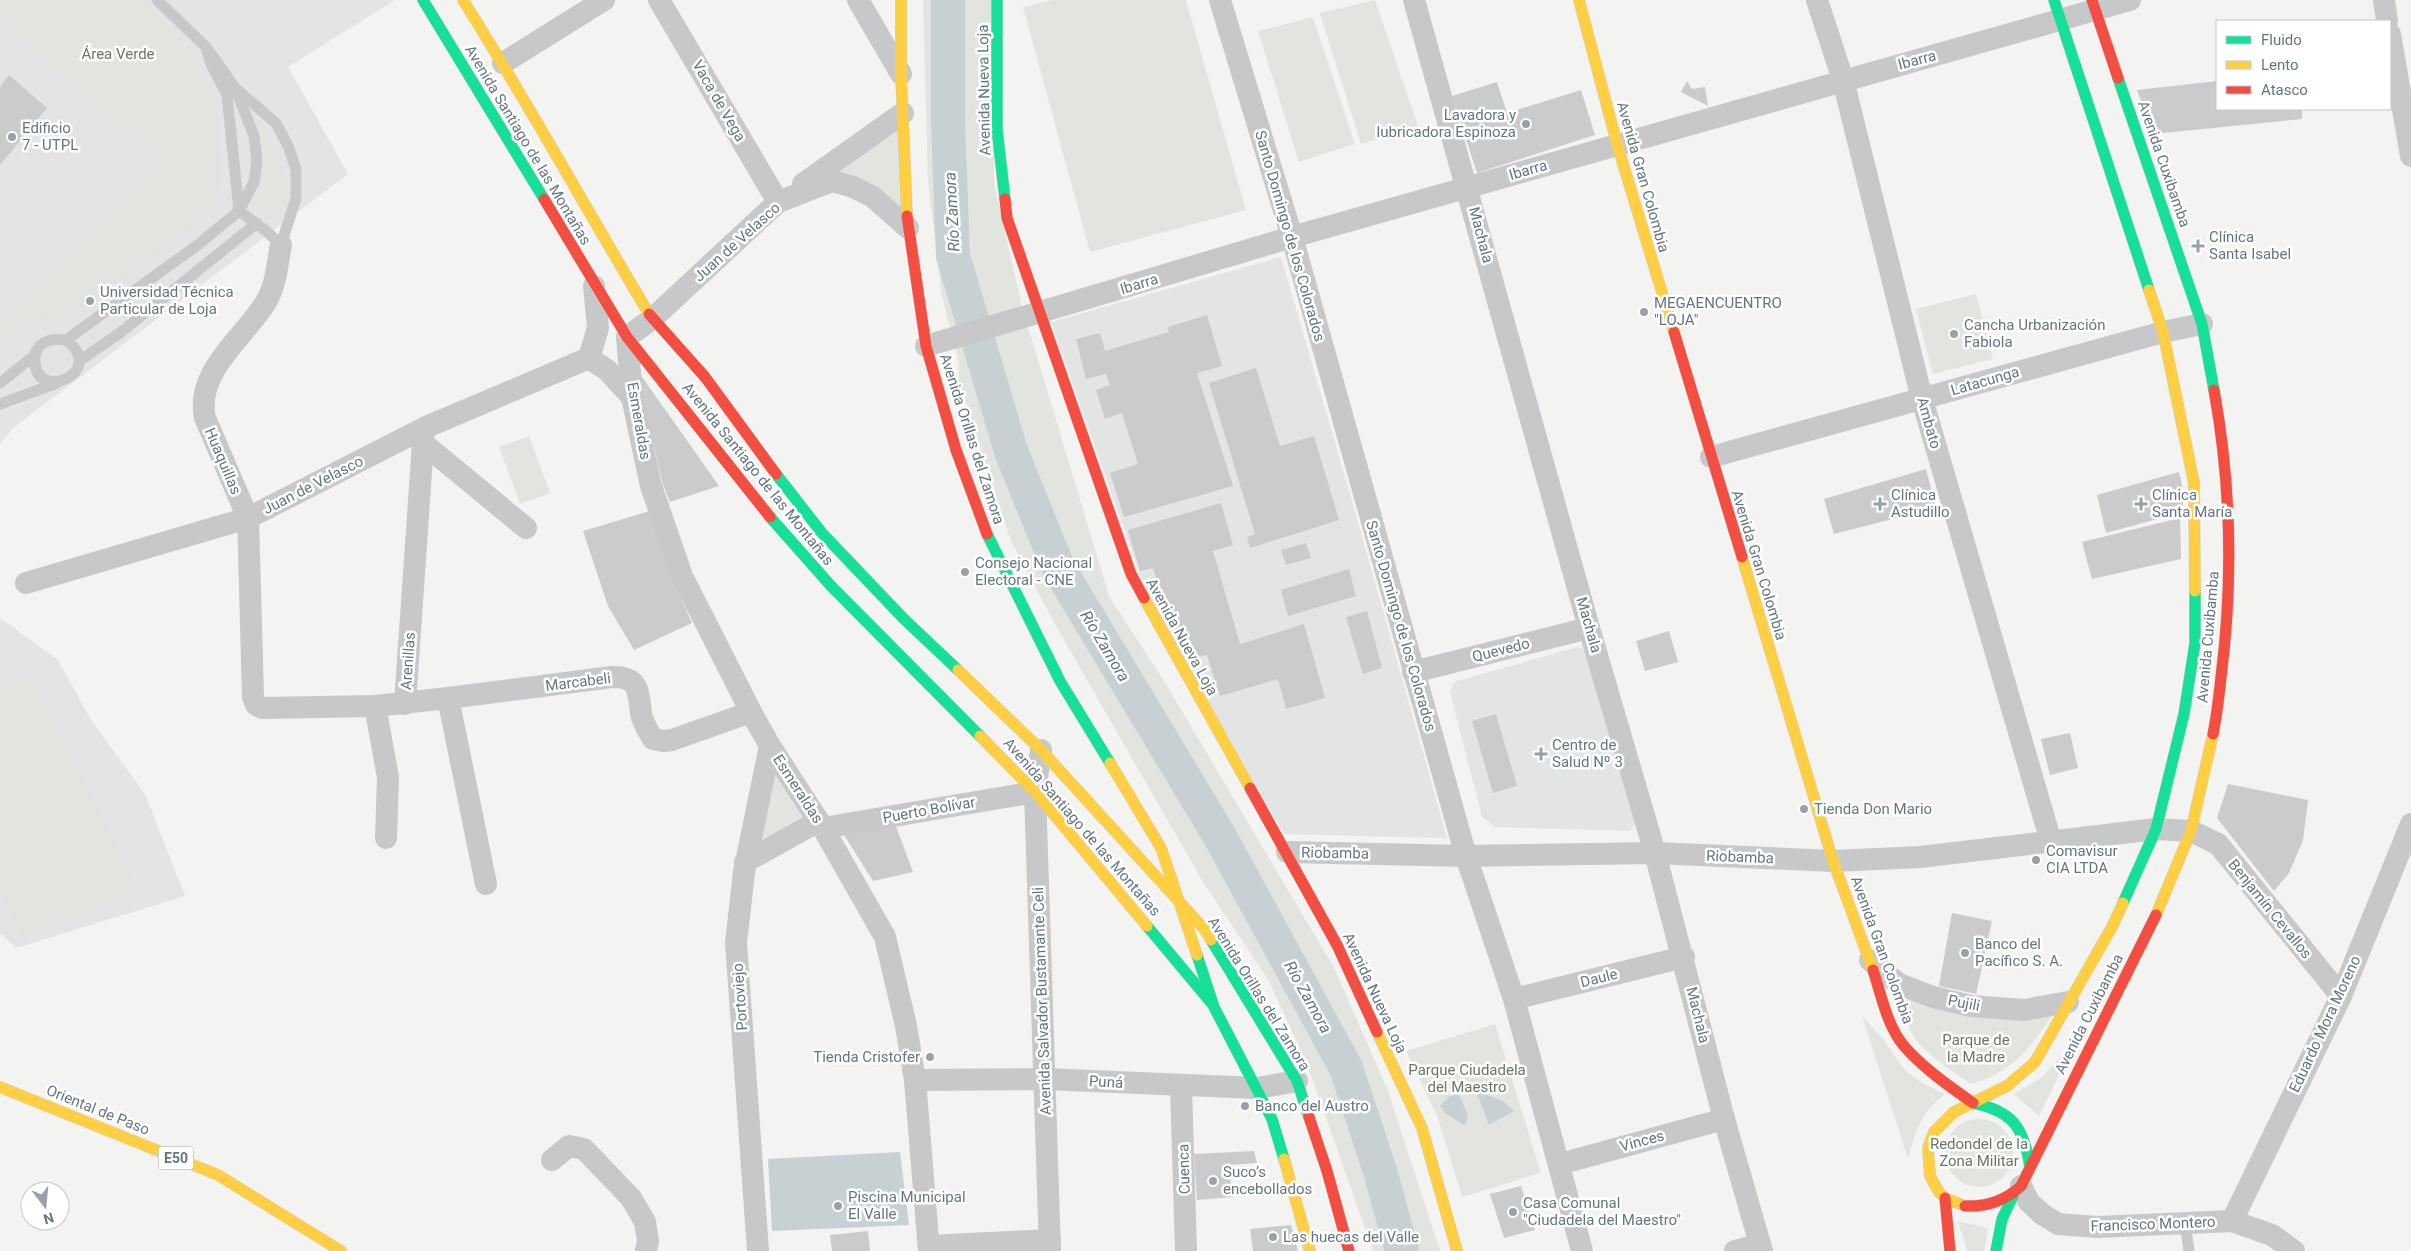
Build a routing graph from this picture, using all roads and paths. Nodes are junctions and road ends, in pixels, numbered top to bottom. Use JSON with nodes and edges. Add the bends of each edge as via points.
{"nodes":[{"id":1,"x":157,"y":0,"type":"edge"},
{"id":2,"x":423,"y":0,"type":"edge"},
{"id":3,"x":463,"y":0,"type":"edge"},
{"id":4,"x":604,"y":0,"type":"edge"},
{"id":5,"x":659,"y":0,"type":"edge"},
{"id":6,"x":858,"y":0,"type":"edge"},
{"id":7,"x":901,"y":0,"type":"edge"},
{"id":8,"x":997,"y":0,"type":"edge"},
{"id":9,"x":1220,"y":0,"type":"edge"},
{"id":10,"x":1414,"y":0,"type":"edge"},
{"id":11,"x":1579,"y":0,"type":"edge"},
{"id":12,"x":1817,"y":0,"type":"edge"},
{"id":13,"x":2130,"y":0,"type":"edge"},
{"id":14,"x":2384,"y":0,"type":"edge"},
{"id":15,"x":2094,"y":5,"type":"edge"},
{"id":16,"x":2058,"y":10,"type":"edge"},
{"id":17,"x":2388,"y":20,"type":"edge"},
{"id":18,"x":2391,"y":40,"type":"edge"},
{"id":19,"x":206,"y":47,"type":"junction"},
{"id":20,"x":503,"y":63,"type":"junction"},
{"id":21,"x":901,"y":74,"type":"junction"},
{"id":22,"x":1843,"y":80,"type":"junction"},
{"id":23,"x":235,"y":88,"type":"junction"},
{"id":24,"x":903,"y":114,"type":"junction"},
{"id":25,"x":1617,"y":144,"type":"junction"},
{"id":26,"x":2411,"y":156,"type":"edge"},
{"id":27,"x":1468,"y":188,"type":"junction"},
{"id":28,"x":778,"y":202,"type":"junction"},
{"id":29,"x":239,"y":211,"type":"junction"},
{"id":30,"x":257,"y":223,"type":"junction"},
{"id":31,"x":908,"y":228,"type":"junction"},
{"id":32,"x":1292,"y":237,"type":"junction"},
{"id":33,"x":281,"y":245,"type":"junction"},
{"id":34,"x":594,"y":286,"type":"junction"},
{"id":35,"x":1032,"y":316,"type":"junction"},
{"id":36,"x":652,"y":319,"type":"junction"},
{"id":37,"x":2202,"y":324,"type":"junction"},
{"id":38,"x":2163,"y":332,"type":"junction"},
{"id":39,"x":627,"y":337,"type":"junction"},
{"id":40,"x":66,"y":340,"type":"junction"},
{"id":41,"x":935,"y":344,"type":"junction"},
{"id":42,"x":35,"y":355,"type":"junction"},
{"id":43,"x":589,"y":358,"type":"junction"},
{"id":44,"x":79,"y":361,"type":"junction"},
{"id":45,"x":0,"y":383,"type":"edge"},
{"id":46,"x":59,"y":383,"type":"junction"},
{"id":47,"x":632,"y":397,"type":"junction"},
{"id":48,"x":1922,"y":399,"type":"junction"},
{"id":49,"x":0,"y":404,"type":"edge"},
{"id":50,"x":424,"y":436,"type":"junction"},
{"id":51,"x":1711,"y":457,"type":"junction"},
{"id":52,"x":248,"y":518,"type":"junction"},
{"id":53,"x":526,"y":528,"type":"dead end"},
{"id":54,"x":26,"y":583,"type":"dead end"},
{"id":55,"x":1589,"y":628,"type":"junction"},
{"id":56,"x":1413,"y":672,"type":"junction"},
{"id":57,"x":448,"y":698,"type":"junction"},
{"id":58,"x":405,"y":704,"type":"junction"},
{"id":59,"x":375,"y":706,"type":"junction"},
{"id":60,"x":751,"y":712,"type":"junction"},
{"id":61,"x":770,"y":746,"type":"junction"},
{"id":62,"x":1041,"y":750,"type":"junction"},
{"id":63,"x":1035,"y":792,"type":"junction"},
{"id":64,"x":821,"y":824,"type":"junction"},
{"id":65,"x":2411,"y":824,"type":"edge"},
{"id":66,"x":2156,"y":829,"type":"junction"},
{"id":67,"x":2191,"y":831,"type":"junction"},
{"id":68,"x":386,"y":838,"type":"dead end"},
{"id":69,"x":2051,"y":842,"type":"junction"},
{"id":70,"x":1287,"y":852,"type":"junction"},
{"id":71,"x":1655,"y":853,"type":"junction"},
{"id":72,"x":1466,"y":856,"type":"junction"},
{"id":73,"x":1833,"y":861,"type":"junction"},
{"id":74,"x":745,"y":862,"type":"junction"},
{"id":75,"x":486,"y":884,"type":"dead end"},
{"id":76,"x":1180,"y":901,"type":"junction"},
{"id":77,"x":1684,"y":957,"type":"junction"},
{"id":78,"x":1870,"y":960,"type":"junction"},
{"id":79,"x":2340,"y":996,"type":"junction"},
{"id":80,"x":1514,"y":999,"type":"junction"},
{"id":81,"x":2068,"y":1002,"type":"junction"},
{"id":82,"x":1214,"y":1007,"type":"junction"},
{"id":83,"x":1045,"y":1079,"type":"junction"},
{"id":84,"x":915,"y":1080,"type":"junction"},
{"id":85,"x":1296,"y":1081,"type":"junction"},
{"id":86,"x":1181,"y":1086,"type":"junction"},
{"id":87,"x":0,"y":1087,"type":"edge"},
{"id":88,"x":1258,"y":1088,"type":"junction"},
{"id":89,"x":1973,"y":1103,"type":"junction"},
{"id":90,"x":1724,"y":1119,"type":"junction"},
{"id":91,"x":552,"y":1160,"type":"dead end"},
{"id":92,"x":1560,"y":1164,"type":"junction"},
{"id":93,"x":2021,"y":1183,"type":"junction"},
{"id":94,"x":1945,"y":1198,"type":"junction"},
{"id":95,"x":2232,"y":1221,"type":"junction"},
{"id":96,"x":2185,"y":1222,"type":"junction"},
{"id":97,"x":1050,"y":1246,"type":"edge"},
{"id":98,"x":929,"y":1248,"type":"edge"},
{"id":99,"x":1761,"y":1248,"type":"edge"},
{"id":100,"x":341,"y":1251,"type":"edge"},
{"id":101,"x":646,"y":1251,"type":"edge"},
{"id":102,"x":758,"y":1251,"type":"edge"},
{"id":103,"x":1186,"y":1251,"type":"edge"},
{"id":104,"x":1310,"y":1251,"type":"edge"},
{"id":105,"x":1349,"y":1251,"type":"edge"},
{"id":106,"x":1457,"y":1251,"type":"edge"},
{"id":107,"x":1582,"y":1251,"type":"edge"},
{"id":108,"x":1735,"y":1251,"type":"edge"},
{"id":109,"x":1950,"y":1251,"type":"edge"},
{"id":110,"x":1996,"y":1251,"type":"edge"},
{"id":111,"x":2189,"y":1251,"type":"edge"},
{"id":112,"x":2294,"y":1251,"type":"edge"}],
"edges":[{"from":1,"to":19,"type":"lane"},
{"from":2,"to":34,"type":"main road","name":"Avenida Santiago de las Montañas"},
{"from":3,"to":20,"type":"main road","name":"Avenida Santiago de las Montañas"},
{"from":4,"to":20,"type":"street"},
{"from":5,"to":28,"type":"street","name":"Vaca de Vega"},
{"from":6,"to":21,"type":"street"},
{"from":7,"to":21,"type":"main road","name":"Avenida Orillas del Zamora"},
{"from":8,"to":35,"type":"main road","name":"Avenida Nueva Loja","via":[[997,129],[1004,199]]},
{"from":9,"to":32,"type":"street","name":"Santo Domingo de los Colorados"},
{"from":10,"to":27,"type":"street","name":"Machala"},
{"from":11,"to":25,"type":"main road","name":"Avenida Gran Colombia"},
{"from":12,"to":22,"type":"street","name":"Ambato"},
{"from":13,"to":15,"type":"street","name":"Ibarra"},
{"from":14,"to":17,"type":"street"},
{"from":15,"to":16,"type":"street","name":"Ibarra"},
{"from":15,"to":37,"type":"main road","name":"Avenida Cuxibamba"},
{"from":16,"to":22,"type":"street","name":"Ibarra"},
{"from":16,"to":38,"type":"main road","name":"Avenida Cuxibamba"},
{"from":18,"to":26,"type":"street"},
{"from":19,"to":23,"type":"lane"},
{"from":19,"to":29,"type":"lane","via":[[227,95]]},
{"from":20,"to":36,"type":"main road","name":"Avenida Santiago de las Montañas"},
{"from":21,"to":24,"type":"main road","name":"Avenida Orillas del Zamora"},
{"from":22,"to":25,"type":"street","name":"Ibarra"},
{"from":22,"to":48,"type":"street","name":"Ambato"},
{"from":23,"to":29,"type":"lane","via":[[254,136],[257,160],[254,182]]},
{"from":23,"to":33,"type":"lane","via":[[276,123],[290,148],[296,198]]},
{"from":24,"to":28,"type":"street"},
{"from":24,"to":31,"type":"main road","name":"Avenida Orillas del Zamora"},
{"from":25,"to":27,"type":"street","name":"Ibarra"},
{"from":25,"to":51,"type":"main road","name":"Avenida Gran Colombia"},
{"from":27,"to":32,"type":"street","name":"Ibarra"},
{"from":27,"to":55,"type":"street","name":"Machala"},
{"from":28,"to":31,"type":"street","name":"Juan de Velasco","via":[[832,181],[873,197]]},
{"from":28,"to":36,"type":"street","name":"Juan de Velasco"},
{"from":29,"to":30,"type":"lane"},
{"from":29,"to":40,"type":"lane","via":[[195,247]]},
{"from":30,"to":33,"type":"lane"},
{"from":30,"to":44,"type":"lane","via":[[120,333]]},
{"from":31,"to":41,"type":"main road","name":"Avenida Orillas del Zamora"},
{"from":32,"to":35,"type":"street","name":"Ibarra"},
{"from":32,"to":56,"type":"street","name":"Santo Domingo de los Colorados"},
{"from":33,"to":52,"type":"street","name":"Huaquillas","via":[[273,286],[265,304],[213,373],[204,391],[202,406]]},
{"from":34,"to":39,"type":"main road","name":"Avenida Santiago de las Montañas"},
{"from":34,"to":43,"type":"street","via":[[598,328]]},
{"from":35,"to":41,"type":"street","name":"Ibarra"},
{"from":35,"to":70,"type":"main road","name":"Avenida Nueva Loja","via":[[1131,574]]},
{"from":36,"to":39,"type":"street","name":"Juan de Velasco"},
{"from":36,"to":62,"type":"main road","name":"Avenida Santiago de las Montañas","via":[[705,377],[822,533],[904,619]]},
{"from":37,"to":38,"type":"street","name":"Latacunga"},
{"from":37,"to":67,"type":"main road","name":"Avenida Cuxibamba","via":[[2223,441],[2230,562],[2227,632],[2215,726]]},
{"from":38,"to":48,"type":"street","name":"Latacunga"},
{"from":38,"to":66,"type":"main road","name":"Avenida Cuxibamba","via":[[2194,483],[2195,643],[2184,714]]},
{"from":39,"to":47,"type":"street","name":"Esmeraldas"},
{"from":39,"to":63,"type":"main road","name":"Avenida Santiago de las Montañas","via":[[768,515],[831,586]]},
{"from":40,"to":42,"type":"lane","via":[[47,340]]},
{"from":40,"to":44,"type":"lane","via":[[78,353]]},
{"from":41,"to":76,"type":"main road","name":"Avenida Orillas del Zamora","via":[[956,450],[991,545],[1060,681],[1161,848]]},
{"from":42,"to":45,"type":"lane"},
{"from":42,"to":46,"type":"lane","via":[[37,372],[50,382]]},
{"from":43,"to":47,"type":"street","via":[[607,370]]},
{"from":43,"to":50,"type":"street","name":"Juan de Velasco"},
{"from":44,"to":46,"type":"lane","via":[[69,379]]},
{"from":46,"to":49,"type":"lane"},
{"from":47,"to":60,"type":"street","name":"Esmeraldas","via":[[651,486],[682,576]]},
{"from":48,"to":51,"type":"street","name":"Latacunga"},
{"from":48,"to":69,"type":"street","name":"Ambato"},
{"from":50,"to":52,"type":"street","name":"Juan de Velasco"},
{"from":50,"to":53,"type":"street"},
{"from":50,"to":58,"type":"street","name":"Arenillas"},
{"from":51,"to":73,"type":"main road","name":"Avenida Gran Colombia"},
{"from":52,"to":54,"type":"street","name":"Juan de Velasco"},
{"from":52,"to":59,"type":"street","name":"Huaquillas","via":[[253,697],[256,705],[262,708]]},
{"from":55,"to":56,"type":"street","name":"Quevedo"},
{"from":55,"to":71,"type":"street","name":"Machala"},
{"from":56,"to":72,"type":"street","name":"Santo Domingo de los Colorados"},
{"from":57,"to":58,"type":"street","name":"Arenillas"},
{"from":57,"to":60,"type":"street","name":"Marcabeli","via":[[625,678],[633,682],[636,689],[648,732],[653,739],[663,741]]},
{"from":57,"to":75,"type":"street"},
{"from":58,"to":59,"type":"street"},
{"from":59,"to":68,"type":"street","via":[[388,777]]},
{"from":60,"to":61,"type":"street","name":"Esmeraldas"},
{"from":61,"to":64,"type":"street","name":"Esmeraldas"},
{"from":61,"to":74,"type":"street","name":"Portoviejo"},
{"from":62,"to":63,"type":"street","name":"Avenida Salvador Bustamante Celi"},
{"from":62,"to":76,"type":"main road","name":"Avenida Santiago de las Montañas"},
{"from":63,"to":64,"type":"street","name":"Puerto Bolívar"},
{"from":63,"to":82,"type":"main road","name":"Avenida Santiago de las Montañas"},
{"from":63,"to":83,"type":"street","name":"Avenida Salvador Bustamante Celi"},
{"from":64,"to":74,"type":"street","name":"Puerto Bolívar"},
{"from":64,"to":84,"type":"street","name":"Esmeraldas","via":[[885,937]]},
{"from":65,"to":79,"type":"street","name":"Eduardo Mora Moreno"},
{"from":66,"to":67,"type":"street","name":"Riobamba"},
{"from":66,"to":69,"type":"street","name":"Riobamba"},
{"from":66,"to":81,"type":"main road","name":"Avenida Cuxibamba","via":[[2113,925]]},
{"from":67,"to":79,"type":"street","name":"Benjamín Cevallos","via":[[2218,844]]},
{"from":67,"to":93,"type":"main road","name":"Avenida Cuxibamba","via":[[2162,903]]},
{"from":69,"to":73,"type":"street","name":"Riobamba","via":[[1920,856]]},
{"from":70,"to":72,"type":"street","name":"Riobamba"},
{"from":70,"to":106,"type":"main road","name":"Avenida Nueva Loja","via":[[1337,945],[1422,1128]]},
{"from":71,"to":72,"type":"street","name":"Riobamba"},
{"from":71,"to":73,"type":"street","name":"Riobamba"},
{"from":71,"to":77,"type":"street","name":"Machala"},
{"from":72,"to":80,"type":"street","name":"Santo Domingo de los Colorados"},
{"from":73,"to":78,"type":"main road","name":"Avenida Gran Colombia"},
{"from":74,"to":102,"type":"street","name":"Portoviejo","via":[[736,943]]},
{"from":76,"to":82,"type":"main road","name":"Avenida Orillas del Zamora"},
{"from":76,"to":85,"type":"main road","name":"Avenida Orillas del Zamora","via":[[1205,930]]},
{"from":77,"to":80,"type":"street","name":"Daule"},
{"from":77,"to":90,"type":"street","name":"Machala"},
{"from":78,"to":81,"type":"street","name":"Pujili","via":[[1899,984],[1971,1006],[2024,1010]]},
{"from":78,"to":89,"type":"main road","name":"Avenida Gran Colombia","via":[[1888,1019],[1903,1045]]},
{"from":79,"to":95,"type":"street","name":"Eduardo Mora Moreno"},
{"from":80,"to":92,"type":"street","name":"Santo Domingo de los Colorados"},
{"from":81,"to":89,"type":"main road","name":"Avenida Cuxibamba","via":[[2035,1062],[2016,1080]]},
{"from":82,"to":88,"type":"main road","name":"Avenida Orillas del Zamora"},
{"from":83,"to":84,"type":"street","name":"Puná"},
{"from":83,"to":86,"type":"street","name":"Puná"},
{"from":83,"to":97,"type":"street","name":"Avenida Salvador Bustamante Celi"},
{"from":84,"to":98,"type":"street","name":"Esmeraldas"},
{"from":85,"to":88,"type":"street","name":"Puná"},
{"from":85,"to":105,"type":"main road","name":"Avenida Orillas del Zamora","via":[[1327,1170]]},
{"from":86,"to":88,"type":"street","name":"Puná"},
{"from":86,"to":103,"type":"street","name":"Cuenca"},
{"from":87,"to":100,"type":"main road","name":"Oriental de Paso","number":"E50","via":[[218,1175]]},
{"from":88,"to":104,"type":"main road","name":"Avenida Orillas del Zamora","via":[[1272,1118]]},
{"from":89,"to":93,"type":"main road","via":[[1990,1105],[2009,1115],[2024,1141]]},
{"from":89,"to":94,"type":"main road","via":[[1956,1109],[1945,1119],[1933,1133],[1928,1146],[1927,1164],[1931,1180]]},
{"from":90,"to":92,"type":"street","name":"Vinces"},
{"from":90,"to":99,"type":"street","name":"Machala"},
{"from":91,"to":101,"type":"street","via":[[569,1146],[584,1149],[631,1198],[645,1222]]},
{"from":92,"to":107,"type":"street","name":"Santo Domingo de los Colorados"},
{"from":93,"to":94,"type":"main road","via":[[1984,1206],[1971,1206]]},
{"from":93,"to":96,"type":"street","name":"Francisco Montero","via":[[2030,1202],[2058,1224],[2097,1227]]},
{"from":93,"to":110,"type":"main road","name":"Avenida Cuxibamba","via":[[2002,1219]]},
{"from":94,"to":109,"type":"main road"},
{"from":95,"to":96,"type":"street","name":"Francisco Montero"},
{"from":95,"to":112,"type":"street","name":"Francisco Montero","via":[[2272,1235]]},
{"from":96,"to":111,"type":"lane"},
{"from":97,"to":98,"type":"street"},
{"from":99,"to":108,"type":"street"}]}
